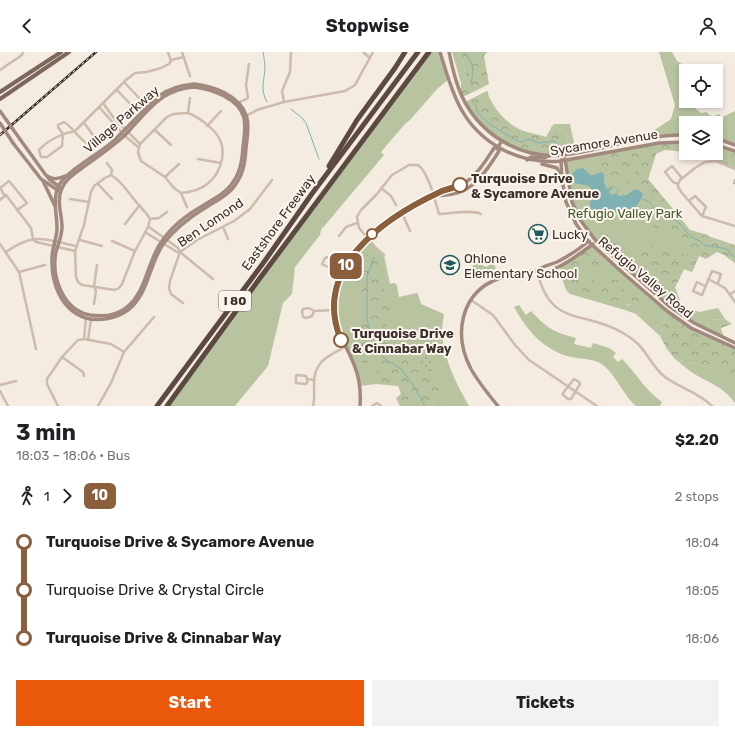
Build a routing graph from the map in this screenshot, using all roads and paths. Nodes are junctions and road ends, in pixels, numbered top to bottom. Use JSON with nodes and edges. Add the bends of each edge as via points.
{"nodes":[{"id":1,"x":23,"y":52,"type":"edge"},
{"id":2,"x":61,"y":52,"type":"edge"},
{"id":3,"x":69,"y":52,"type":"edge"},
{"id":4,"x":168,"y":52,"type":"edge"},
{"id":5,"x":182,"y":52,"type":"edge"},
{"id":6,"x":291,"y":52,"type":"edge"},
{"id":7,"x":363,"y":52,"type":"edge"},
{"id":8,"x":373,"y":52,"type":"edge"},
{"id":9,"x":405,"y":52,"type":"edge"},
{"id":10,"x":418,"y":52,"type":"edge"},
{"id":11,"x":429,"y":52,"type":"edge"},
{"id":12,"x":440,"y":52,"type":"edge"},
{"id":13,"x":449,"y":52,"type":"edge"},
{"id":14,"x":184,"y":57,"type":"junction"},
{"id":15,"x":370,"y":58,"type":"junction"},
{"id":16,"x":171,"y":61,"type":"junction"},
{"id":17,"x":250,"y":64,"type":"dead end"},
{"id":18,"x":0,"y":70,"type":"edge"},
{"id":19,"x":190,"y":76,"type":"dead end"},
{"id":20,"x":124,"y":82,"type":"junction"},
{"id":21,"x":117,"y":90,"type":"junction"},
{"id":22,"x":0,"y":92,"type":"edge"},
{"id":23,"x":190,"y":98,"type":"dead end"},
{"id":24,"x":0,"y":99,"type":"edge"},
{"id":25,"x":284,"y":102,"type":"junction"},
{"id":26,"x":103,"y":103,"type":"junction"},
{"id":27,"x":238,"y":103,"type":"junction"},
{"id":28,"x":99,"y":107,"type":"junction"},
{"id":29,"x":0,"y":111,"type":"edge"},
{"id":30,"x":221,"y":111,"type":"dead end"},
{"id":31,"x":188,"y":113,"type":"junction"},
{"id":32,"x":245,"y":116,"type":"junction"},
{"id":33,"x":0,"y":123,"type":"edge"},
{"id":34,"x":84,"y":123,"type":"junction"},
{"id":35,"x":207,"y":126,"type":"junction"},
{"id":36,"x":155,"y":130,"type":"junction"},
{"id":37,"x":75,"y":131,"type":"junction"},
{"id":38,"x":125,"y":131,"type":"junction"},
{"id":39,"x":63,"y":134,"type":"junction"},
{"id":40,"x":124,"y":136,"type":"junction"},
{"id":41,"x":679,"y":136,"type":"edge"},
{"id":42,"x":723,"y":140,"type":"edge"},
{"id":43,"x":502,"y":141,"type":"junction"},
{"id":44,"x":679,"y":142,"type":"edge"},
{"id":45,"x":140,"y":144,"type":"junction"},
{"id":46,"x":735,"y":144,"type":"edge"},
{"id":47,"x":171,"y":145,"type":"dead end"},
{"id":48,"x":497,"y":147,"type":"junction"},
{"id":49,"x":723,"y":147,"type":"edge"},
{"id":50,"x":138,"y":148,"type":"junction"},
{"id":51,"x":735,"y":151,"type":"edge"},
{"id":52,"x":550,"y":155,"type":"junction"},
{"id":53,"x":563,"y":155,"type":"junction"},
{"id":54,"x":198,"y":159,"type":"dead end"},
{"id":55,"x":527,"y":160,"type":"junction"},
{"id":56,"x":533,"y":161,"type":"junction"},
{"id":57,"x":563,"y":161,"type":"junction"},
{"id":58,"x":107,"y":163,"type":"dead end"},
{"id":59,"x":221,"y":163,"type":"junction"},
{"id":60,"x":180,"y":164,"type":"dead end"},
{"id":61,"x":735,"y":168,"type":"edge"},
{"id":62,"x":45,"y":174,"type":"junction"},
{"id":63,"x":111,"y":175,"type":"junction"},
{"id":64,"x":66,"y":176,"type":"junction"},
{"id":65,"x":165,"y":178,"type":"junction"},
{"id":66,"x":683,"y":178,"type":"junction"},
{"id":67,"x":42,"y":180,"type":"junction"},
{"id":68,"x":272,"y":180,"type":"dead end"},
{"id":69,"x":562,"y":180,"type":"junction"},
{"id":70,"x":98,"y":184,"type":"junction"},
{"id":71,"x":678,"y":184,"type":"junction"},
{"id":72,"x":0,"y":188,"type":"edge"},
{"id":73,"x":381,"y":188,"type":"junction"},
{"id":74,"x":60,"y":189,"type":"junction"},
{"id":75,"x":181,"y":193,"type":"junction"},
{"id":76,"x":311,"y":195,"type":"junction"},
{"id":77,"x":434,"y":195,"type":"junction"},
{"id":78,"x":5,"y":196,"type":"junction"},
{"id":79,"x":112,"y":199,"type":"dead end"},
{"id":80,"x":0,"y":200,"type":"edge"},
{"id":81,"x":70,"y":200,"type":"dead end"},
{"id":82,"x":689,"y":201,"type":"junction"},
{"id":83,"x":89,"y":202,"type":"junction"},
{"id":84,"x":396,"y":205,"type":"dead end"},
{"id":85,"x":139,"y":206,"type":"junction"},
{"id":86,"x":55,"y":207,"type":"junction"},
{"id":87,"x":187,"y":207,"type":"dead end"},
{"id":88,"x":17,"y":210,"type":"junction"},
{"id":89,"x":166,"y":212,"type":"dead end"},
{"id":90,"x":402,"y":212,"type":"junction"},
{"id":91,"x":481,"y":214,"type":"dead end"},
{"id":92,"x":702,"y":216,"type":"junction"},
{"id":93,"x":150,"y":219,"type":"junction"},
{"id":94,"x":357,"y":223,"type":"junction"},
{"id":95,"x":125,"y":224,"type":"dead end"},
{"id":96,"x":735,"y":226,"type":"edge"},
{"id":97,"x":148,"y":227,"type":"junction"},
{"id":98,"x":223,"y":227,"type":"junction"},
{"id":99,"x":410,"y":231,"type":"dead end"},
{"id":100,"x":146,"y":232,"type":"junction"},
{"id":101,"x":338,"y":236,"type":"dead end"},
{"id":102,"x":367,"y":238,"type":"junction"},
{"id":103,"x":593,"y":238,"type":"junction"},
{"id":104,"x":33,"y":239,"type":"junction"},
{"id":105,"x":166,"y":239,"type":"junction"},
{"id":106,"x":228,"y":239,"type":"dead end"},
{"id":107,"x":80,"y":240,"type":"junction"},
{"id":108,"x":112,"y":241,"type":"dead end"},
{"id":109,"x":588,"y":241,"type":"junction"},
{"id":110,"x":596,"y":241,"type":"junction"},
{"id":111,"x":163,"y":242,"type":"junction"},
{"id":112,"x":0,"y":244,"type":"edge"},
{"id":113,"x":56,"y":244,"type":"junction"},
{"id":114,"x":592,"y":245,"type":"junction"},
{"id":115,"x":76,"y":246,"type":"junction"},
{"id":116,"x":102,"y":246,"type":"dead end"},
{"id":117,"x":75,"y":251,"type":"junction"},
{"id":118,"x":135,"y":251,"type":"junction"},
{"id":119,"x":6,"y":252,"type":"junction"},
{"id":120,"x":180,"y":252,"type":"junction"},
{"id":121,"x":384,"y":255,"type":"dead end"},
{"id":122,"x":46,"y":265,"type":"dead end"},
{"id":123,"x":97,"y":265,"type":"dead end"},
{"id":124,"x":335,"y":265,"type":"junction"},
{"id":125,"x":344,"y":270,"type":"junction"},
{"id":126,"x":537,"y":271,"type":"junction"},
{"id":127,"x":19,"y":272,"type":"junction"},
{"id":128,"x":213,"y":279,"type":"dead end"},
{"id":129,"x":708,"y":279,"type":"junction"},
{"id":130,"x":718,"y":283,"type":"junction"},
{"id":131,"x":705,"y":286,"type":"junction"},
{"id":132,"x":94,"y":287,"type":"junction"},
{"id":133,"x":735,"y":291,"type":"edge"},
{"id":134,"x":730,"y":294,"type":"junction"},
{"id":135,"x":471,"y":299,"type":"junction"},
{"id":136,"x":735,"y":302,"type":"edge"},
{"id":137,"x":94,"y":304,"type":"dead end"},
{"id":138,"x":183,"y":304,"type":"dead end"},
{"id":139,"x":334,"y":310,"type":"junction"},
{"id":140,"x":314,"y":311,"type":"junction"},
{"id":141,"x":87,"y":316,"type":"junction"},
{"id":142,"x":92,"y":317,"type":"junction"},
{"id":143,"x":154,"y":317,"type":"dead end"},
{"id":144,"x":84,"y":339,"type":"junction"},
{"id":145,"x":88,"y":340,"type":"junction"},
{"id":146,"x":735,"y":343,"type":"edge"},
{"id":147,"x":345,"y":347,"type":"junction"},
{"id":148,"x":735,"y":348,"type":"edge"},
{"id":149,"x":36,"y":349,"type":"dead end"},
{"id":150,"x":124,"y":352,"type":"junction"},
{"id":151,"x":62,"y":357,"type":"junction"},
{"id":152,"x":84,"y":376,"type":"dead end"},
{"id":153,"x":307,"y":380,"type":"junction"},
{"id":154,"x":314,"y":380,"type":"junction"},
{"id":155,"x":16,"y":381,"type":"dead end"},
{"id":156,"x":0,"y":385,"type":"edge"},
{"id":157,"x":568,"y":386,"type":"junction"},
{"id":158,"x":0,"y":391,"type":"edge"},
{"id":159,"x":576,"y":392,"type":"junction"},
{"id":160,"x":8,"y":406,"type":"edge"},
{"id":161,"x":58,"y":406,"type":"edge"},
{"id":162,"x":98,"y":406,"type":"edge"},
{"id":163,"x":157,"y":406,"type":"edge"},
{"id":164,"x":167,"y":406,"type":"edge"},
{"id":165,"x":313,"y":406,"type":"edge"},
{"id":166,"x":360,"y":406,"type":"edge"},
{"id":167,"x":364,"y":406,"type":"edge"},
{"id":168,"x":372,"y":406,"type":"edge"},
{"id":169,"x":381,"y":406,"type":"edge"},
{"id":170,"x":498,"y":406,"type":"edge"},
{"id":171,"x":597,"y":406,"type":"edge"},
{"id":172,"x":712,"y":406,"type":"edge"}],
"edges":[{"from":1,"to":18,"type":"street"},
{"from":2,"to":22,"type":"main road"},
{"from":3,"to":24,"type":"main road"},
{"from":4,"to":16,"type":"street"},
{"from":5,"to":14,"type":"street"},
{"from":6,"to":25,"type":"street","via":[[290,72],[282,91]]},
{"from":7,"to":15,"type":"street"},
{"from":8,"to":15,"type":"street"},
{"from":9,"to":76,"type":"highway","via":[[357,120]]},
{"from":10,"to":76,"type":"highway","name":"Eastshore Freeway","number":"I 80"},
{"from":11,"to":164,"type":"highway","name":"Eastshore Freeway","number":"I 80"},
{"from":12,"to":48,"type":"street","name":"Sycamore Avenue","via":[[453,91],[467,118]]},
{"from":13,"to":43,"type":"street","name":"Sycamore Avenue","via":[[468,109],[485,128]]},
{"from":14,"to":16,"type":"street"},
{"from":14,"to":19,"type":"street"},
{"from":15,"to":25,"type":"street","via":[[355,85],[345,91]]},
{"from":16,"to":20,"type":"street","via":[[161,68],[135,73]]},
{"from":17,"to":27,"type":"street","via":[[246,85],[248,98]]},
{"from":20,"to":21,"type":"street"},
{"from":20,"to":21,"type":"street","via":[[142,101],[136,108]]},
{"from":21,"to":26,"type":"street"},
{"from":23,"to":31,"type":"street"},
{"from":25,"to":32,"type":"street"},
{"from":26,"to":28,"type":"street"},
{"from":26,"to":38,"type":"street"},
{"from":27,"to":32,"type":"street","name":"Village Parkway"},
{"from":27,"to":38,"type":"street","name":"Village Parkway","via":[[215,88],[205,85],[182,85],[160,96]]},
{"from":28,"to":34,"type":"street"},
{"from":28,"to":38,"type":"street","via":[[109,120]]},
{"from":29,"to":62,"type":"street","bridge":true},
{"from":30,"to":35,"type":"street"},
{"from":31,"to":35,"type":"street"},
{"from":31,"to":36,"type":"street","via":[[167,117]]},
{"from":32,"to":38,"type":"street","name":"Village Parkway","via":[[229,99],[214,91],[205,88],[182,88],[161,98]]},
{"from":32,"to":105,"type":"street","name":"Village Parkway","via":[[248,126],[245,164],[238,182],[222,198],[195,214]]},
{"from":33,"to":67,"type":"street","bridge":true},
{"from":34,"to":37,"type":"street"},
{"from":34,"to":37,"type":"street","via":[[97,140],[96,143],[88,145]]},
{"from":35,"to":59,"type":"street","via":[[220,141],[223,149]]},
{"from":36,"to":45,"type":"street"},
{"from":36,"to":47,"type":"street"},
{"from":37,"to":39,"type":"street"},
{"from":37,"to":39,"type":"street","via":[[64,122],[58,125]]},
{"from":38,"to":40,"type":"street","name":"Village Parkway"},
{"from":38,"to":45,"type":"street"},
{"from":38,"to":64,"type":"street","name":"Village Parkway"},
{"from":39,"to":39,"type":"street","via":[[62,146],[47,157],[41,157],[39,150]]},
{"from":40,"to":50,"type":"street"},
{"from":40,"to":74,"type":"street","name":"Village Parkway","via":[[68,178]]},
{"from":41,"to":53,"type":"street","name":"Sycamore Avenue","via":[[666,136]]},
{"from":42,"to":46,"type":"street"},
{"from":43,"to":48,"type":"street"},
{"from":43,"to":52,"type":"street","name":"Sycamore Avenue","via":[[526,152]]},
{"from":44,"to":57,"type":"street","name":"Sycamore Avenue","via":[[659,143]]},
{"from":45,"to":50,"type":"street"},
{"from":48,"to":55,"type":"street","name":"Sycamore Avenue"},
{"from":48,"to":77,"type":"street","via":[[470,180]]},
{"from":48,"to":77,"type":"street","via":[[499,151],[486,172],[474,184],[453,194]]},
{"from":49,"to":51,"type":"street"},
{"from":50,"to":65,"type":"street","via":[[141,161]]},
{"from":52,"to":53,"type":"street","name":"Sycamore Avenue"},
{"from":52,"to":55,"type":"street","via":[[544,158],[531,157]]},
{"from":53,"to":57,"type":"street","name":"Refugio Valley Road"},
{"from":54,"to":59,"type":"street"},
{"from":55,"to":56,"type":"street","name":"Sycamore Avenue"},
{"from":56,"to":57,"type":"street","name":"Sycamore Avenue"},
{"from":56,"to":69,"type":"street","via":[[557,168]]},
{"from":57,"to":69,"type":"street","name":"Refugio Valley Road"},
{"from":57,"to":103,"type":"street","name":"Refugio Valley Road","via":[[572,202],[580,221]]},
{"from":58,"to":63,"type":"street","via":[[112,170]]},
{"from":59,"to":75,"type":"street","via":[[216,176],[208,184]]},
{"from":60,"to":65,"type":"street"},
{"from":61,"to":66,"type":"street","via":[[716,161],[705,162]]},
{"from":62,"to":64,"type":"street","via":[[54,179]]},
{"from":62,"to":74,"type":"street"},
{"from":63,"to":70,"type":"street"},
{"from":63,"to":85,"type":"street","via":[[119,179]]},
{"from":64,"to":74,"type":"street","name":"Village Parkway"},
{"from":65,"to":75,"type":"street"},
{"from":66,"to":71,"type":"street"},
{"from":66,"to":71,"type":"street","via":[[672,166],[665,172]]},
{"from":67,"to":74,"type":"street"},
{"from":67,"to":86,"type":"street"},
{"from":68,"to":98,"type":"street","name":"Ben Lomond","via":[[250,209]]},
{"from":69,"to":109,"type":"street","name":"Refugio Valley Road","via":[[567,203],[576,224]]},
{"from":70,"to":79,"type":"street"},
{"from":70,"to":83,"type":"street","via":[[94,186]]},
{"from":71,"to":82,"type":"street"},
{"from":72,"to":78,"type":"street"},
{"from":72,"to":88,"type":"street","via":[[9,181],[27,203]]},
{"from":73,"to":77,"type":"street","via":[[395,172],[415,164],[423,169]]},
{"from":73,"to":84,"type":"street","via":[[391,196]]},
{"from":73,"to":94,"type":"street","via":[[361,210]]},
{"from":74,"to":86,"type":"street","name":"Village Parkway","via":[[55,199]]},
{"from":74,"to":113,"type":"street","name":"Village Parkway","via":[[62,230]]},
{"from":75,"to":87,"type":"street"},
{"from":76,"to":163,"type":"highway","name":"Eastshore Freeway","number":"I 80"},
{"from":77,"to":90,"type":"street"},
{"from":77,"to":91,"type":"street","via":[[439,214]]},
{"from":78,"to":80,"type":"street"},
{"from":78,"to":88,"type":"street"},
{"from":81,"to":83,"type":"street"},
{"from":82,"to":92,"type":"street"},
{"from":82,"to":92,"type":"street","via":[[695,196],[706,207]]},
{"from":83,"to":107,"type":"street"},
{"from":85,"to":93,"type":"street","via":[[146,211]]},
{"from":85,"to":95,"type":"street"},
{"from":86,"to":113,"type":"street","name":"Village Parkway"},
{"from":88,"to":104,"type":"street","via":[[31,228]]},
{"from":89,"to":93,"type":"street","via":[[160,218]]},
{"from":90,"to":99,"type":"street"},
{"from":90,"to":102,"type":"street"},
{"from":92,"to":96,"type":"street"},
{"from":93,"to":97,"type":"street"},
{"from":94,"to":101,"type":"street","via":[[346,227]]},
{"from":94,"to":102,"type":"street"},
{"from":97,"to":100,"type":"street"},
{"from":97,"to":105,"type":"street"},
{"from":98,"to":106,"type":"street"},
{"from":98,"to":120,"type":"street","name":"Ben Lomond"},
{"from":100,"to":111,"type":"street"},
{"from":100,"to":118,"type":"street"},
{"from":102,"to":121,"type":"street"},
{"from":102,"to":125,"type":"street"},
{"from":103,"to":109,"type":"street"},
{"from":103,"to":110,"type":"street","name":"Refugio Valley Road"},
{"from":104,"to":113,"type":"street"},
{"from":104,"to":119,"type":"street","via":[[27,239]]},
{"from":105,"to":111,"type":"street","name":"Village Parkway"},
{"from":105,"to":120,"type":"street"},
{"from":107,"to":115,"type":"street"},
{"from":107,"to":116,"type":"street"},
{"from":108,"to":118,"type":"street"},
{"from":109,"to":114,"type":"street","name":"Refugio Valley Road"},
{"from":109,"to":126,"type":"street","via":[[569,256]]},
{"from":110,"to":114,"type":"street"},
{"from":110,"to":146,"type":"street","name":"Refugio Valley Road","via":[[669,306],[694,324]]},
{"from":111,"to":120,"type":"street"},
{"from":111,"to":142,"type":"street","name":"Village Parkway","via":[[137,301],[120,315],[109,318]]},
{"from":112,"to":119,"type":"street"},
{"from":113,"to":115,"type":"street"},
{"from":113,"to":117,"type":"street"},
{"from":113,"to":141,"type":"street","name":"Village Parkway","via":[[52,258],[57,289],[64,303],[74,312]]},
{"from":114,"to":126,"type":"street","via":[[568,263],[544,272]]},
{"from":114,"to":148,"type":"street","name":"Refugio Valley Road","via":[[691,328]]},
{"from":115,"to":117,"type":"street"},
{"from":117,"to":132,"type":"street","via":[[78,282]]},
{"from":118,"to":132,"type":"street","via":[[120,288],[115,290]]},
{"from":119,"to":127,"type":"street"},
{"from":120,"to":128,"type":"street"},
{"from":120,"to":138,"type":"street","name":"Ben Lomond","via":[[169,288],[171,294]]},
{"from":122,"to":127,"type":"street"},
{"from":123,"to":132,"type":"street"},
{"from":124,"to":124,"type":"street","via":[[334,261],[327,257],[322,264],[330,268]]},
{"from":124,"to":125,"type":"street"},
{"from":125,"to":139,"type":"street","via":[[337,288]]},
{"from":126,"to":135,"type":"street","via":[[500,278],[486,285]]},
{"from":126,"to":172,"type":"street","via":[[544,293],[557,309],[622,333],[637,344],[664,376]]},
{"from":127,"to":149,"type":"street"},
{"from":129,"to":130,"type":"street"},
{"from":129,"to":130,"type":"street","via":[[712,271],[721,274]]},
{"from":129,"to":131,"type":"street"},
{"from":130,"to":134,"type":"street"},
{"from":131,"to":131,"type":"street","via":[[702,295],[693,291],[697,282]]},
{"from":132,"to":137,"type":"street"},
{"from":133,"to":134,"type":"street"},
{"from":134,"to":136,"type":"street"},
{"from":135,"to":157,"type":"street","via":[[493,315],[511,341],[526,356]]},
{"from":135,"to":170,"type":"street","via":[[464,312],[462,339],[471,368],[482,388]]},
{"from":139,"to":140,"type":"street"},
{"from":139,"to":147,"type":"street"},
{"from":140,"to":140,"type":"street","via":[[309,308],[303,309],[303,317],[312,316]]},
{"from":141,"to":142,"type":"street","name":"Village Parkway"},
{"from":141,"to":144,"type":"street"},
{"from":142,"to":145,"type":"street"},
{"from":143,"to":150,"type":"street"},
{"from":144,"to":145,"type":"street"},
{"from":144,"to":151,"type":"street","via":[[78,340]]},
{"from":145,"to":150,"type":"street","via":[[111,344]]},
{"from":147,"to":154,"type":"street","via":[[322,361],[316,368]]},
{"from":147,"to":166,"type":"street","via":[[359,380]]},
{"from":150,"to":162,"type":"street"},
{"from":151,"to":152,"type":"street","via":[[83,372]]},
{"from":151,"to":161,"type":"street","via":[[47,379]]},
{"from":153,"to":153,"type":"street","via":[[306,376],[296,376],[296,383],[306,384]]},
{"from":153,"to":154,"type":"street"},
{"from":154,"to":165,"type":"street"},
{"from":155,"to":156,"type":"street"},
{"from":157,"to":159,"type":"street"},
{"from":157,"to":159,"type":"street","via":[[574,379],[580,382]]},
{"from":157,"to":159,"type":"street","via":[[563,394],[568,399]]},
{"from":158,"to":160,"type":"street"},
{"from":159,"to":171,"type":"street"},
{"from":166,"to":167,"type":"street"},
{"from":168,"to":169,"type":"street","via":[[377,403]]}]}
